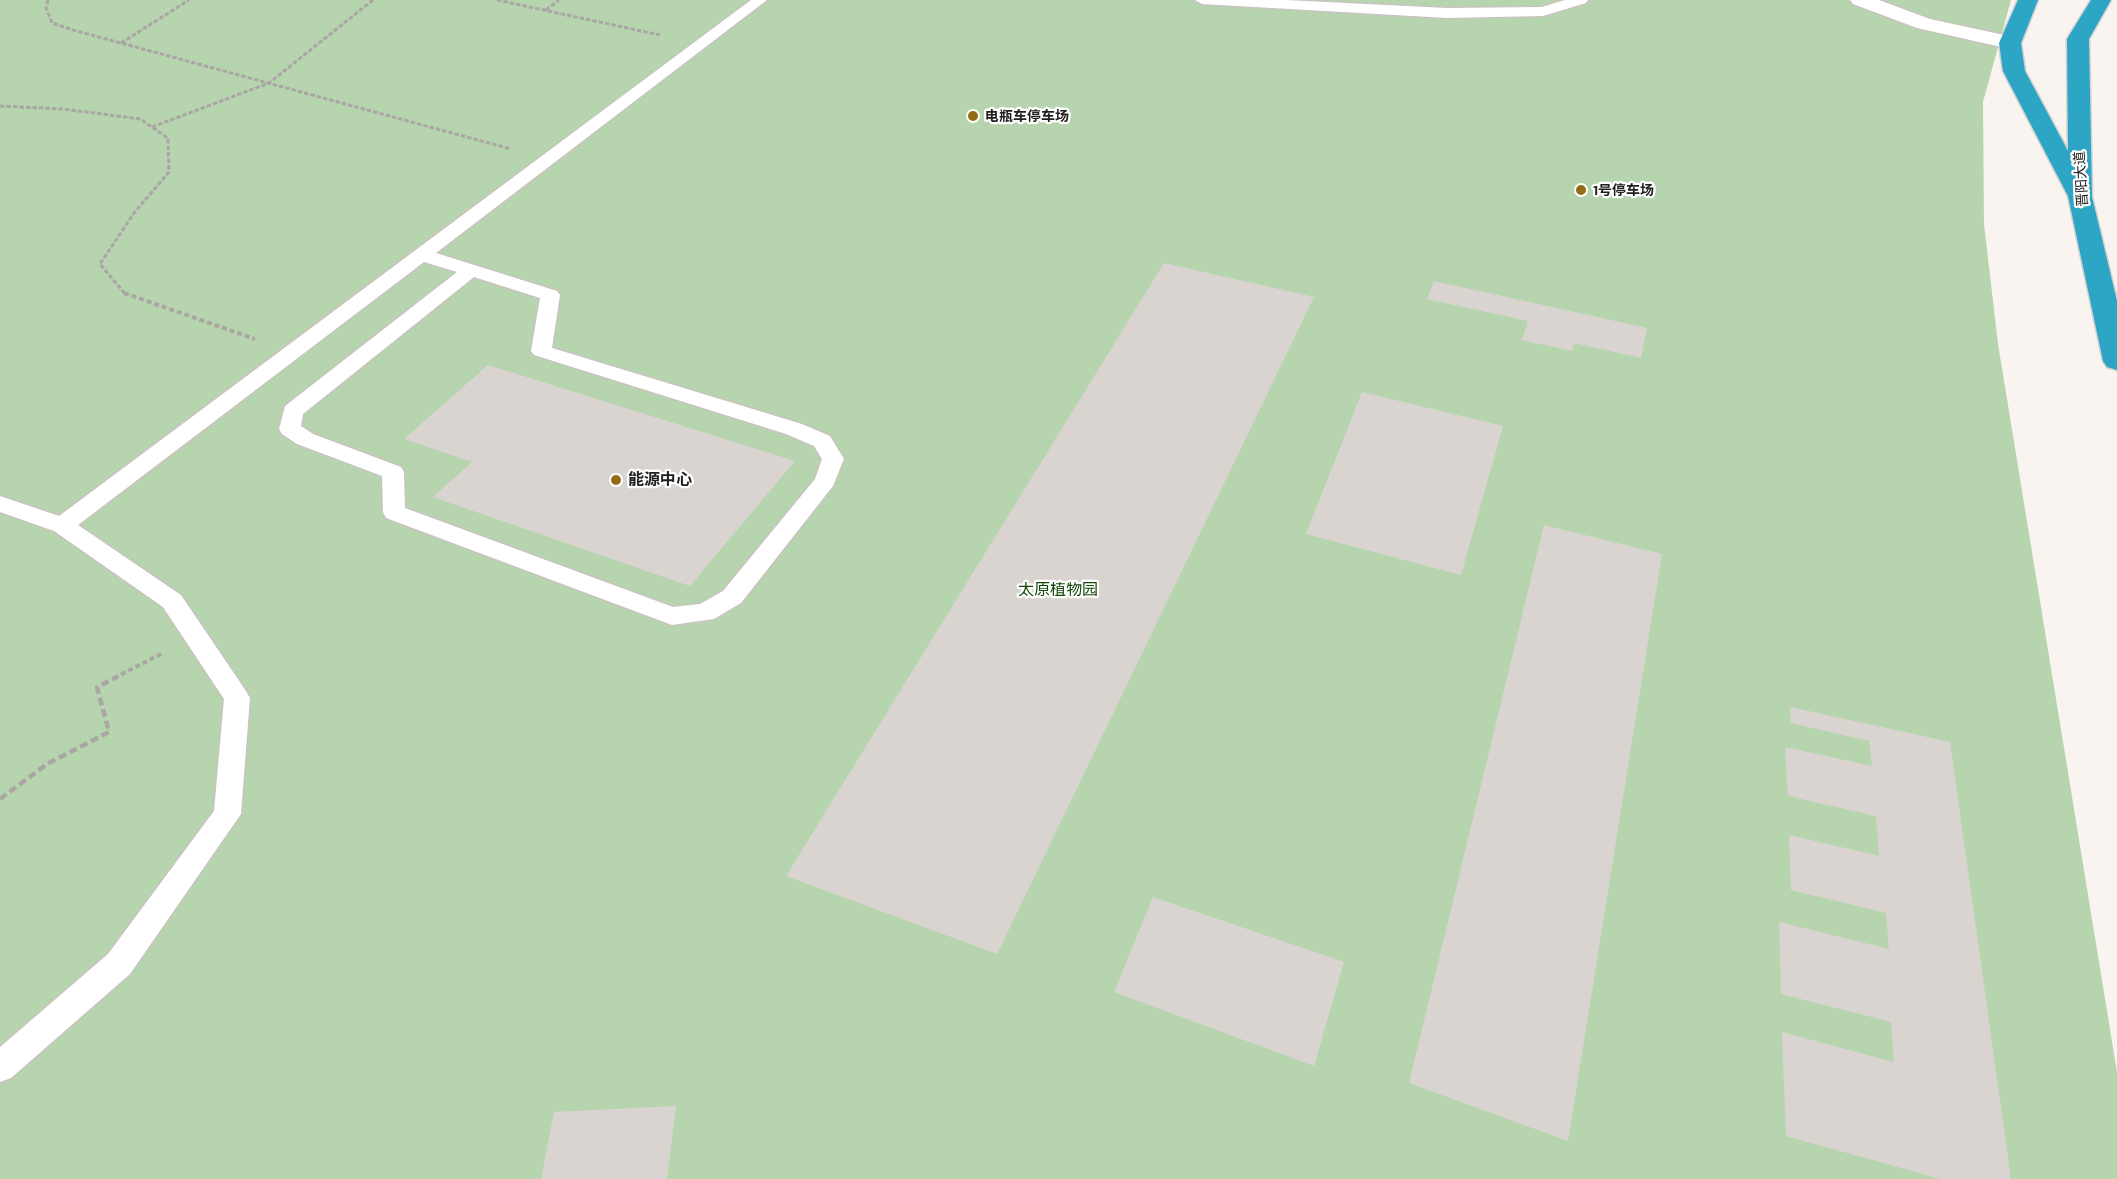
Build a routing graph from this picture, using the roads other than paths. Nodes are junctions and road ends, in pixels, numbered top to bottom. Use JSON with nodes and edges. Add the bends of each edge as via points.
{"nodes":[{"id":1,"x":760,"y":0,"type":"edge"},
{"id":2,"x":1202,"y":0,"type":"edge"},
{"id":3,"x":1384,"y":0,"type":"edge"},
{"id":4,"x":1581,"y":0,"type":"edge"},
{"id":5,"x":1860,"y":0,"type":"edge"},
{"id":6,"x":2028,"y":0,"type":"edge"},
{"id":7,"x":2101,"y":0,"type":"edge"},
{"id":8,"x":1401,"y":11,"type":"junction"},
{"id":9,"x":2010,"y":43,"type":"junction"},
{"id":10,"x":2080,"y":197,"type":"junction"},
{"id":11,"x":421,"y":255,"type":"junction"},
{"id":12,"x":471,"y":270,"type":"junction"},
{"id":13,"x":2117,"y":361,"type":"edge"},
{"id":14,"x":0,"y":504,"type":"edge"},
{"id":15,"x":62,"y":525,"type":"junction"},
{"id":16,"x":0,"y":1067,"type":"edge"}],
"edges":[{"from":1,"to":11,"type":"lane"},
{"from":2,"to":8,"type":"lane"},
{"from":3,"to":8,"type":"lane"},
{"from":4,"to":8,"type":"lane","via":[[1543,11]]},
{"from":5,"to":9,"type":"street","via":[[1924,24]]},
{"from":6,"to":9,"type":"highway"},
{"from":7,"to":10,"type":"highway","name":"晋阳大道","via":[[2078,39]]},
{"from":9,"to":10,"type":"highway","via":[[2014,71]]},
{"from":10,"to":13,"type":"highway","name":"晋阳大道"},
{"from":11,"to":12,"type":"lane"},
{"from":11,"to":15,"type":"lane"},
{"from":12,"to":12,"type":"lane","via":[[550,295],[541,351],[822,441],[833,459],[825,481],[732,597],[705,613],[672,616],[394,512],[393,472],[306,439],[290,429],[293,411]]},
{"from":14,"to":15,"type":"lane"},
{"from":15,"to":16,"type":"lane","via":[[172,602],[237,698],[227,814],[119,964]]}]}
